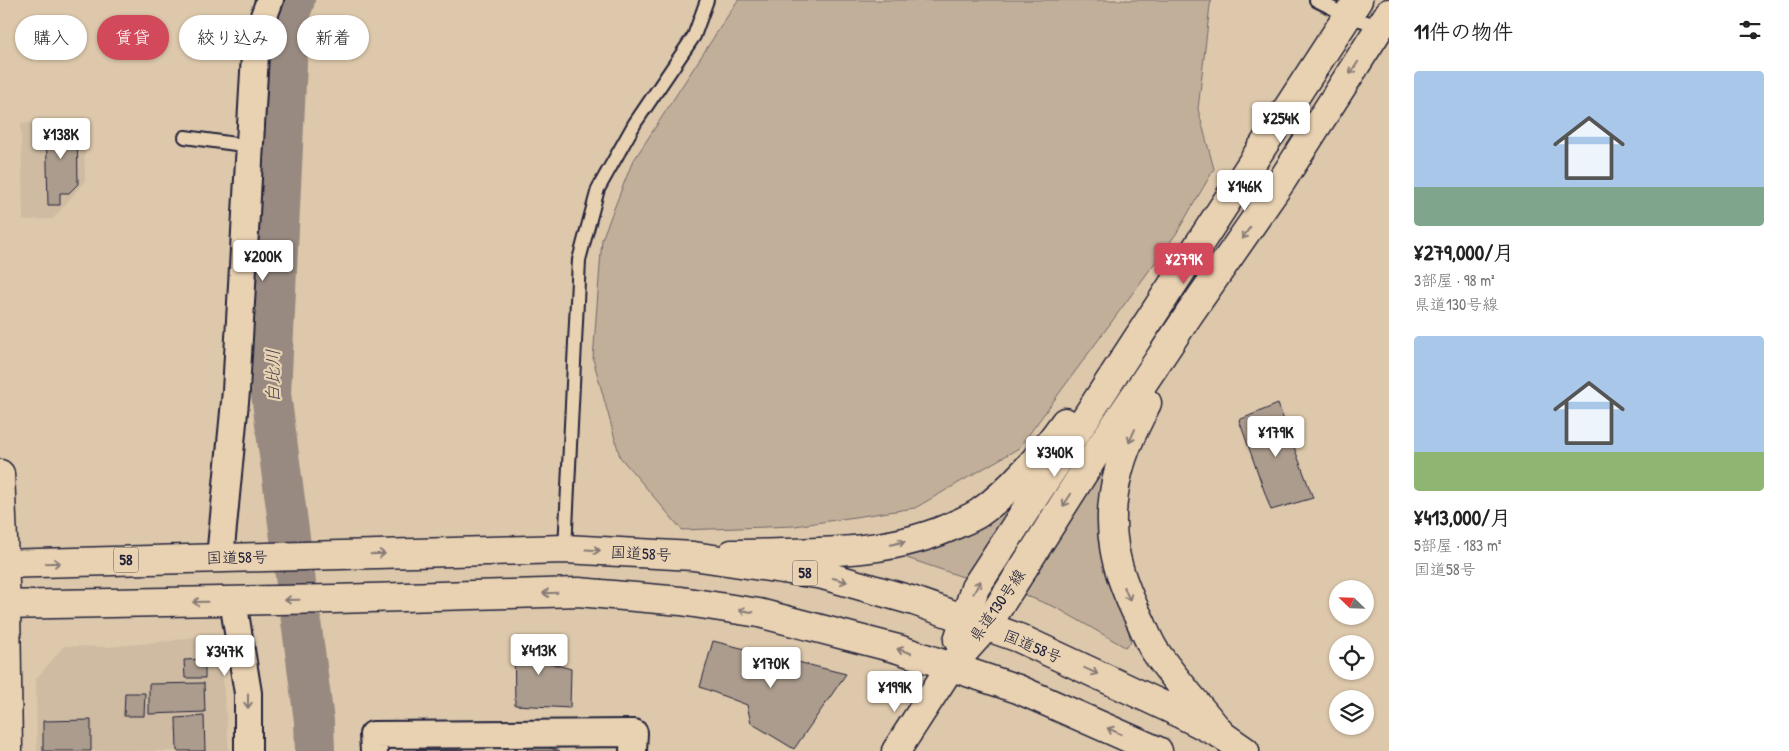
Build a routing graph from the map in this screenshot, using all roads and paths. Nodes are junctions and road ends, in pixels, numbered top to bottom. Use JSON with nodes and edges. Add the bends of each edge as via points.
{"nodes":[{"id":1,"x":270,"y":0,"type":"edge"},
{"id":2,"x":707,"y":0,"type":"edge"},
{"id":3,"x":1316,"y":0,"type":"edge"},
{"id":4,"x":1353,"y":8,"type":"edge"},
{"id":5,"x":1386,"y":23,"type":"edge"},
{"id":6,"x":185,"y":137,"type":"dead end"},
{"id":7,"x":250,"y":146,"type":"junction"},
{"id":8,"x":1173,"y":283,"type":"junction"},
{"id":9,"x":1190,"y":313,"type":"junction"},
{"id":10,"x":0,"y":474,"type":"edge"},
{"id":11,"x":565,"y":549,"type":"junction"},
{"id":12,"x":693,"y":556,"type":"junction"},
{"id":13,"x":220,"y":558,"type":"junction"},
{"id":14,"x":2,"y":564,"type":"edge"},
{"id":15,"x":241,"y":601,"type":"junction"},
{"id":16,"x":3,"y":605,"type":"edge"},
{"id":17,"x":975,"y":623,"type":"junction"},
{"id":18,"x":950,"y":666,"type":"junction"},
{"id":19,"x":1222,"y":735,"type":"junction"},
{"id":20,"x":8,"y":751,"type":"edge"},
{"id":21,"x":248,"y":751,"type":"edge"},
{"id":22,"x":374,"y":751,"type":"edge"},
{"id":23,"x":633,"y":751,"type":"edge"},
{"id":24,"x":896,"y":751,"type":"edge"},
{"id":25,"x":1158,"y":751,"type":"edge"},
{"id":26,"x":1245,"y":751,"type":"edge"}],
"edges":[{"from":1,"to":7,"type":"street","via":[[256,37]]},
{"from":2,"to":11,"type":"lane","via":[[694,36],[635,123],[598,189],[579,260]]},
{"from":3,"to":4,"type":"lane"},
{"from":4,"to":5,"type":"lane"},
{"from":4,"to":8,"type":"main road","name":"県道130号線"},
{"from":5,"to":9,"type":"main road","name":"県道130号線","one_way":true},
{"from":6,"to":7,"type":"lane"},
{"from":7,"to":13,"type":"street","via":[[236,391]]},
{"from":12,"to":8,"type":"main road","one_way":true,"via":[[854,551],[939,533],[978,514],[1010,487],[1058,431],[1127,334]]},
{"from":17,"to":8,"type":"main road","name":"県道130号線","one_way":true,"via":[[975,588]]},
{"from":9,"to":17,"type":"main road","name":"県道130号線","one_way":true,"via":[[1093,458]]},
{"from":9,"to":19,"type":"main road","one_way":true,"via":[[1130,440],[1118,473],[1111,526],[1115,555],[1126,592],[1154,650]]},
{"from":10,"to":14,"type":"main road"},
{"from":11,"to":12,"type":"main road","name":"国道58号","number":"58","one_way":true},
{"from":13,"to":11,"type":"main road","name":"国道58号","number":"58","one_way":true},
{"from":12,"to":17,"type":"main road","name":"国道58号","number":"58","one_way":true,"via":[[823,575],[914,601]]},
{"from":14,"to":13,"type":"main road","name":"国道58号","number":"58","one_way":true},
{"from":14,"to":16,"type":"main road"},
{"from":15,"to":16,"type":"main road","one_way":true},
{"from":18,"to":15,"type":"main road","one_way":true,"via":[[759,613],[681,601],[578,592]]},
{"from":15,"to":21,"type":"street","one_way":true,"via":[[248,693]]},
{"from":16,"to":20,"type":"main road"},
{"from":17,"to":18,"type":"main road","name":"県道130号線"},
{"from":17,"to":19,"type":"main road","name":"国道58号","number":"58","one_way":true,"via":[[1019,638]]},
{"from":18,"to":24,"type":"main road","name":"県道130号線"},
{"from":25,"to":18,"type":"main road","one_way":true,"via":[[1018,689]]},
{"from":19,"to":26,"type":"main road","name":"国道58号","number":"58"},
{"from":22,"to":23,"type":"street","via":[[373,735],[634,733]]}]}
